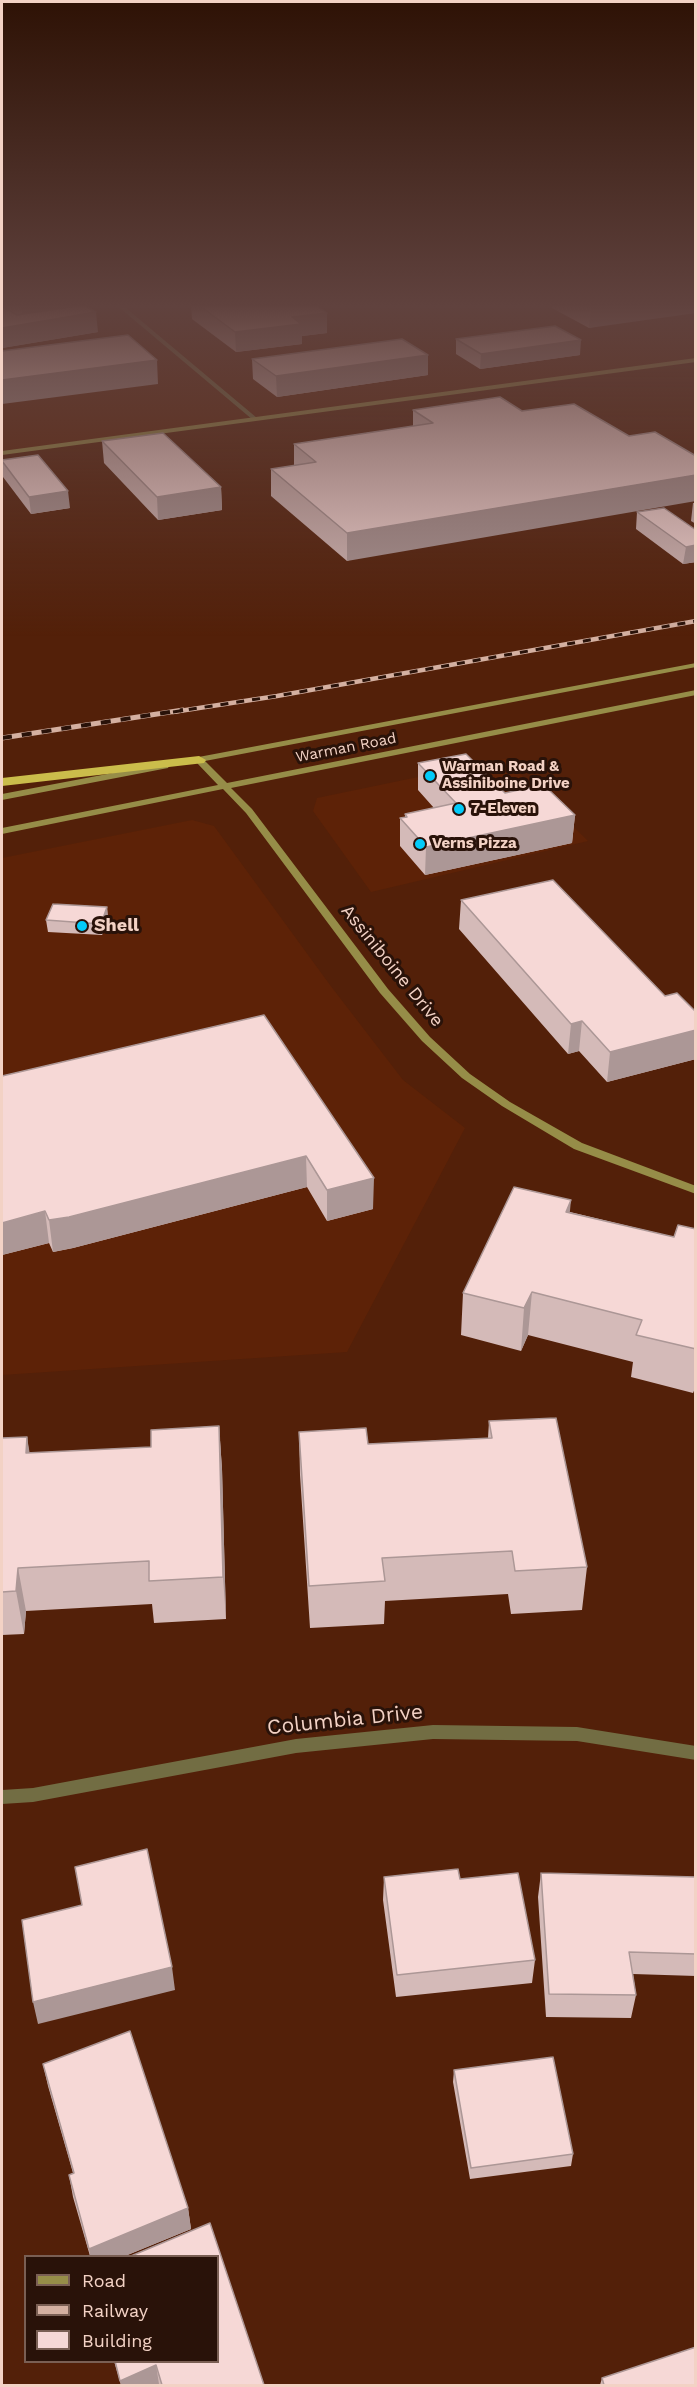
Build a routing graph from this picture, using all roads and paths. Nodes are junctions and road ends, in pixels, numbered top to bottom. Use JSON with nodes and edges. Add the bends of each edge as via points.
{"nodes":[{"id":1,"x":250,"y":414,"type":"edge"},
{"id":2,"x":289,"y":414,"type":"edge"},
{"id":3,"x":255,"y":419,"type":"junction"},
{"id":4,"x":2,"y":453,"type":"edge"},
{"id":5,"x":696,"y":665,"type":"edge"},
{"id":6,"x":696,"y":692,"type":"edge"},
{"id":7,"x":200,"y":760,"type":"junction"},
{"id":8,"x":2,"y":782,"type":"edge"},
{"id":9,"x":225,"y":786,"type":"junction"},
{"id":10,"x":2,"y":797,"type":"edge"},
{"id":11,"x":2,"y":831,"type":"edge"},
{"id":12,"x":696,"y":1190,"type":"edge"},
{"id":13,"x":696,"y":1753,"type":"edge"},
{"id":14,"x":2,"y":1797,"type":"edge"}],
"edges":[{"from":1,"to":3,"type":"street"},
{"from":2,"to":3,"type":"street"},
{"from":3,"to":4,"type":"street"},
{"from":5,"to":7,"type":"street","name":"Warman Road"},
{"from":6,"to":9,"type":"street","name":"Warman Road"},
{"from":7,"to":8,"type":"highway"},
{"from":7,"to":9,"type":"street","name":"Assiniboine Drive"},
{"from":7,"to":10,"type":"street","name":"Warman Road"},
{"from":9,"to":11,"type":"street","name":"Warman Road"},
{"from":9,"to":12,"type":"street","name":"Assiniboine Drive","via":[[284,856],[384,991],[426,1039],[466,1076],[578,1146]]},
{"from":13,"to":14,"type":"street","name":"Columbia Drive","via":[[577,1734],[434,1732],[296,1746],[33,1795]]}]}
